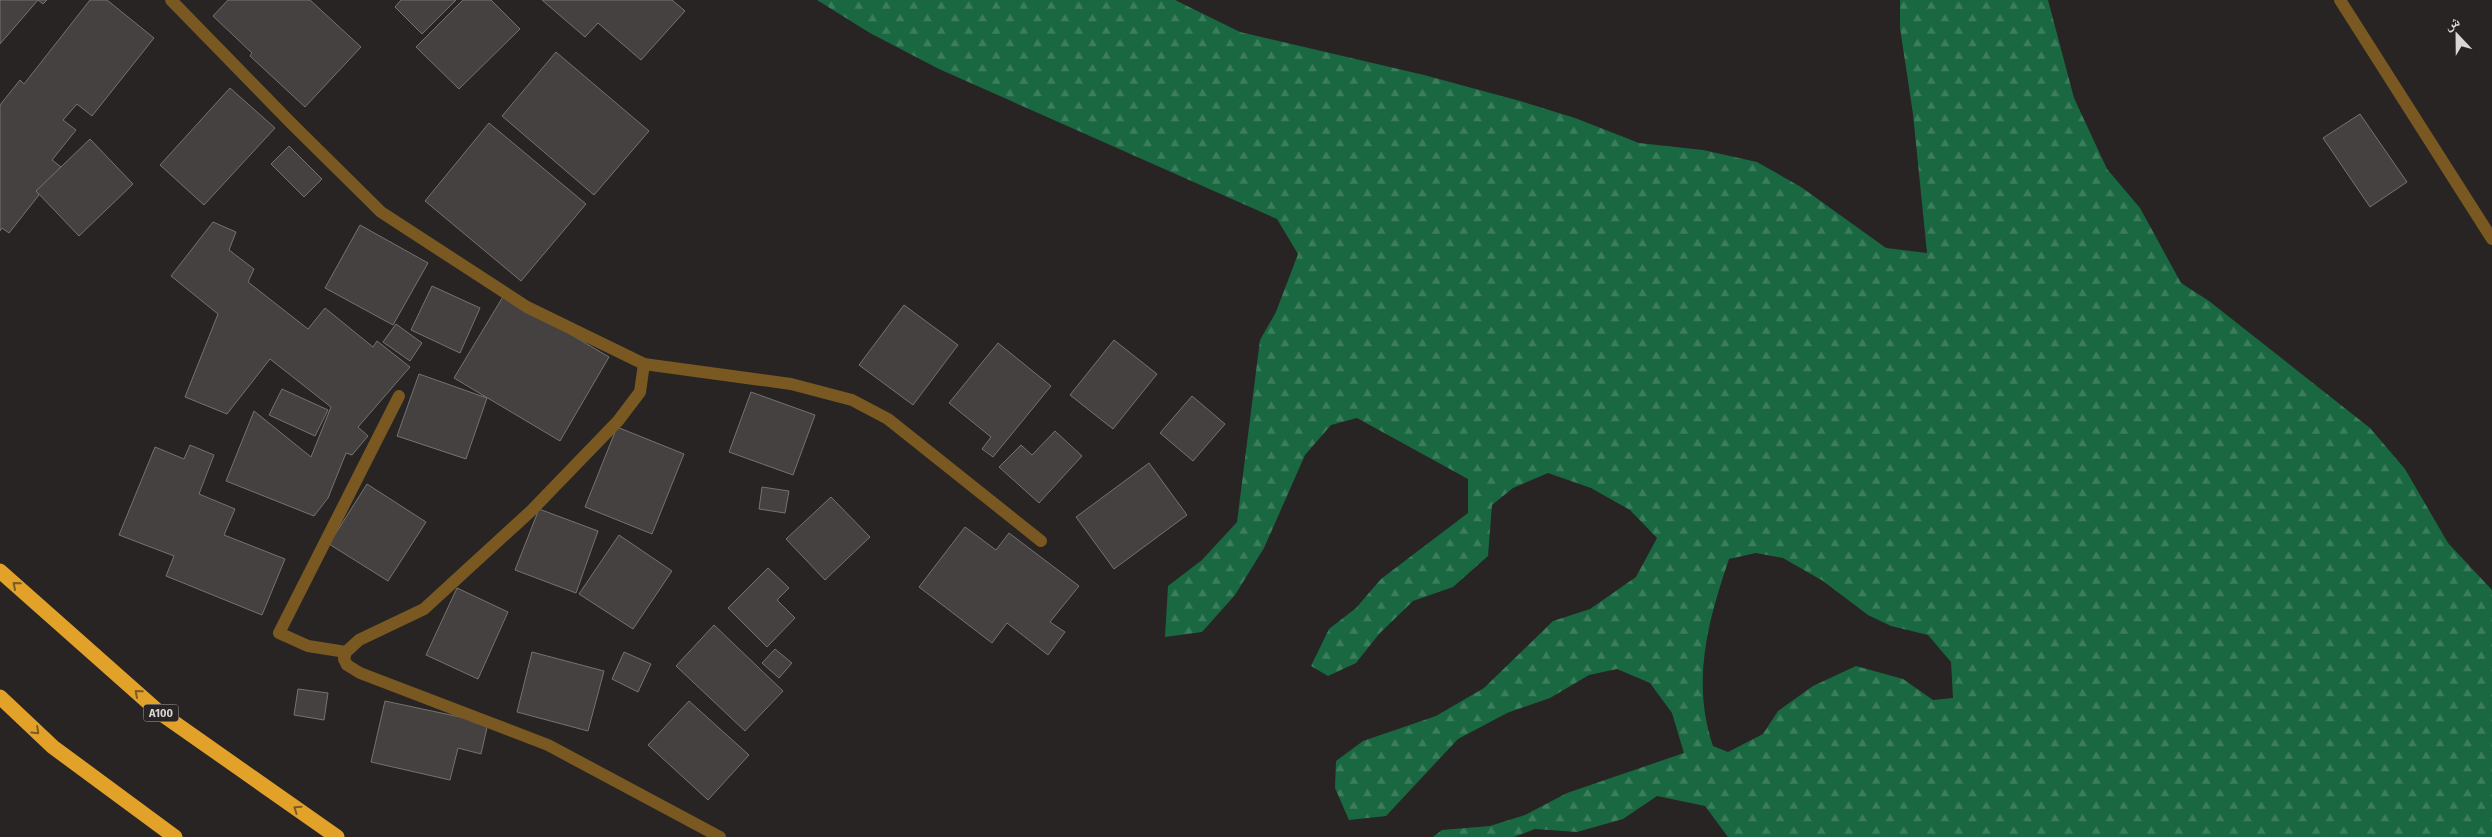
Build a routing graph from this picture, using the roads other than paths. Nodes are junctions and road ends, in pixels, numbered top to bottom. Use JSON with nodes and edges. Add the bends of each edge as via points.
{"nodes":[{"id":1,"x":171,"y":0,"type":"edge"},
{"id":2,"x":2340,"y":0,"type":"edge"},
{"id":3,"x":2492,"y":239,"type":"edge"},
{"id":4,"x":644,"y":364,"type":"junction"},
{"id":5,"x":399,"y":396,"type":"dead end"},
{"id":6,"x":1041,"y":541,"type":"dead end"},
{"id":7,"x":0,"y":571,"type":"edge"},
{"id":8,"x":346,"y":652,"type":"junction"},
{"id":9,"x":0,"y":698,"type":"edge"},
{"id":10,"x":175,"y":837,"type":"edge"},
{"id":11,"x":337,"y":837,"type":"edge"},
{"id":12,"x":720,"y":837,"type":"edge"}],
"edges":[{"from":1,"to":4,"type":"street","via":[[381,212],[526,307]]},
{"from":2,"to":3,"type":"street"},
{"from":4,"to":6,"type":"street","via":[[791,384],[852,400],[888,419]]},
{"from":4,"to":8,"type":"street","via":[[640,392],[618,421],[532,510],[424,609],[359,640]]},
{"from":5,"to":8,"type":"street","via":[[279,633],[308,646]]},
{"from":11,"to":7,"type":"highway","name":"A100","number":"A100","one_way":true,"via":[[159,712]]},
{"from":8,"to":12,"type":"street","via":[[344,659],[347,665],[360,673],[548,745]]},
{"from":9,"to":10,"type":"highway","one_way":true,"via":[[53,747]]}]}
